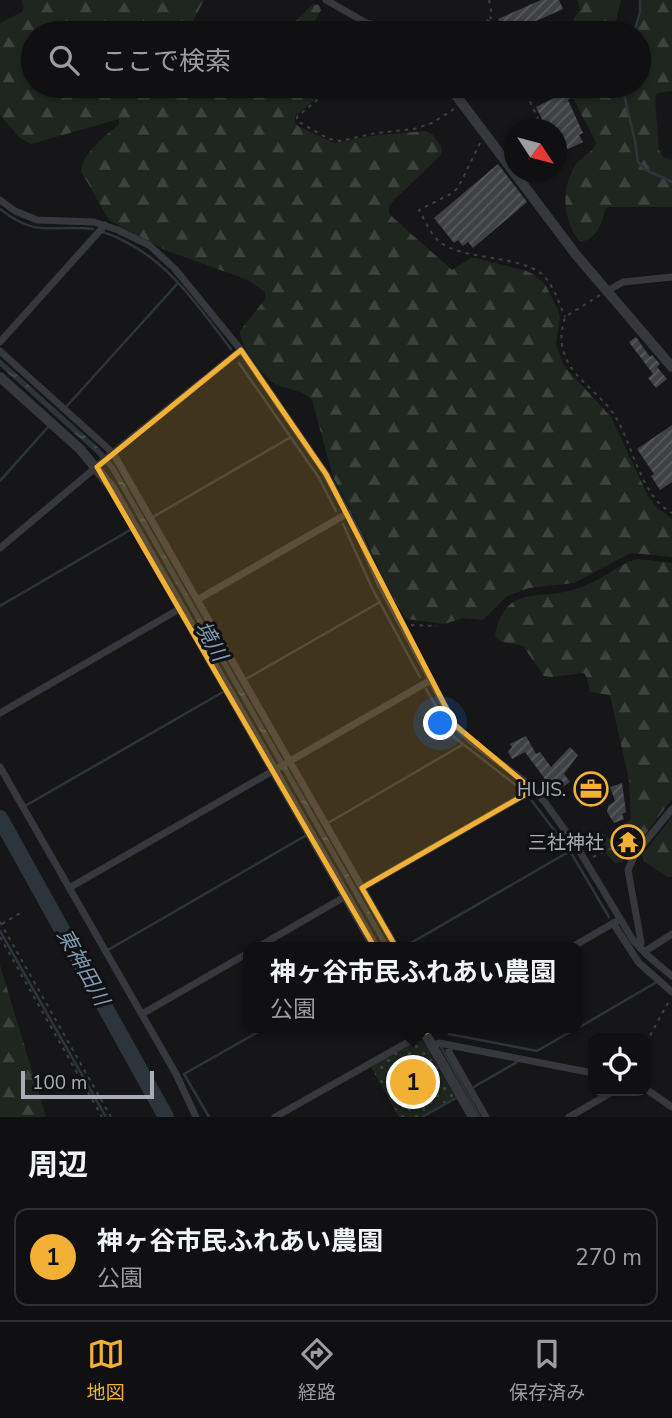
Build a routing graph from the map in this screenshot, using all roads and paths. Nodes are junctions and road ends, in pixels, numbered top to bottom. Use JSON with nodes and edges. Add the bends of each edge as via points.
{"nodes":[{"id":1,"x":326,"y":0,"type":"edge"},
{"id":2,"x":489,"y":0,"type":"edge"},
{"id":3,"x":355,"y":18,"type":"junction"},
{"id":4,"x":489,"y":20,"type":"joint"},
{"id":5,"x":353,"y":21,"type":"edge"},
{"id":6,"x":361,"y":21,"type":"edge"},
{"id":7,"x":481,"y":21,"type":"edge"},
{"id":8,"x":319,"y":98,"type":"edge"},
{"id":9,"x":459,"y":98,"type":"edge"},
{"id":10,"x":528,"y":98,"type":"edge"},
{"id":11,"x":463,"y":103,"type":"junction"},
{"id":12,"x":538,"y":119,"type":"edge"},
{"id":13,"x":487,"y":135,"type":"junction"},
{"id":14,"x":529,"y":182,"type":"edge"},
{"id":15,"x":524,"y":185,"type":"junction"},
{"id":16,"x":0,"y":200,"type":"edge"},
{"id":17,"x":105,"y":225,"type":"junction"},
{"id":18,"x":672,"y":277,"type":"edge"},
{"id":19,"x":607,"y":291,"type":"junction"},
{"id":20,"x":565,"y":317,"type":"junction"},
{"id":21,"x":0,"y":342,"type":"edge"},
{"id":22,"x":241,"y":350,"type":"junction"},
{"id":23,"x":0,"y":351,"type":"edge"},
{"id":24,"x":672,"y":367,"type":"edge"},
{"id":25,"x":0,"y":377,"type":"edge"},
{"id":26,"x":112,"y":454,"type":"junction"},
{"id":27,"x":99,"y":465,"type":"junction"},
{"id":28,"x":348,"y":513,"type":"junction"},
{"id":29,"x":672,"y":513,"type":"edge"},
{"id":30,"x":0,"y":548,"type":"edge"},
{"id":31,"x":197,"y":600,"type":"junction"},
{"id":32,"x":181,"y":608,"type":"junction"},
{"id":33,"x":437,"y":626,"type":"dead end"},
{"id":34,"x":404,"y":627,"type":"junction"},
{"id":35,"x":432,"y":680,"type":"junction"},
{"id":36,"x":0,"y":713,"type":"edge"},
{"id":37,"x":288,"y":762,"type":"junction"},
{"id":38,"x":0,"y":767,"type":"edge"},
{"id":39,"x":276,"y":769,"type":"junction"},
{"id":40,"x":533,"y":790,"type":"junction"},
{"id":41,"x":672,"y":809,"type":"edge"},
{"id":42,"x":621,"y":845,"type":"dead end"},
{"id":43,"x":586,"y":861,"type":"junction"},
{"id":44,"x":69,"y":888,"type":"junction"},
{"id":45,"x":362,"y":888,"type":"junction"},
{"id":46,"x":346,"y":896,"type":"junction"},
{"id":47,"x":22,"y":912,"type":"dead end"},
{"id":48,"x":617,"y":921,"type":"junction"},
{"id":49,"x":1,"y":925,"type":"edge"},
{"id":50,"x":672,"y":934,"type":"edge"},
{"id":51,"x":0,"y":937,"type":"edge"},
{"id":52,"x":267,"y":942,"type":"edge"},
{"id":53,"x":372,"y":942,"type":"edge"},
{"id":54,"x":393,"y":942,"type":"edge"},
{"id":55,"x":581,"y":942,"type":"edge"},
{"id":56,"x":642,"y":950,"type":"junction"},
{"id":57,"x":243,"y":956,"type":"edge"},
{"id":58,"x":672,"y":976,"type":"edge"},
{"id":59,"x":672,"y":994,"type":"edge"},
{"id":60,"x":142,"y":1014,"type":"junction"},
{"id":61,"x":422,"y":1033,"type":"edge"},
{"id":62,"x":428,"y":1033,"type":"edge"},
{"id":63,"x":651,"y":1034,"type":"edge"},
{"id":64,"x":450,"y":1045,"type":"junction"},
{"id":65,"x":432,"y":1046,"type":"junction"},
{"id":66,"x":588,"y":1072,"type":"edge"},
{"id":67,"x":651,"y":1092,"type":"edge"},
{"id":68,"x":605,"y":1096,"type":"edge"},
{"id":69,"x":672,"y":1107,"type":"edge"},
{"id":70,"x":102,"y":1117,"type":"edge"},
{"id":71,"x":111,"y":1117,"type":"edge"},
{"id":72,"x":196,"y":1117,"type":"edge"},
{"id":73,"x":275,"y":1117,"type":"edge"},
{"id":74,"x":473,"y":1117,"type":"edge"},
{"id":75,"x":486,"y":1117,"type":"edge"},
{"id":76,"x":569,"y":1117,"type":"edge"}],
"edges":[{"from":1,"to":3,"type":"street"},
{"from":2,"to":4,"type":"path"},
{"from":3,"to":5,"type":"path"},
{"from":3,"to":6,"type":"street"},
{"from":4,"to":7,"type":"path"},
{"from":8,"to":11,"type":"path","via":[[297,121],[334,141],[414,129]]},
{"from":9,"to":11,"type":"street"},
{"from":10,"to":12,"type":"path"},
{"from":11,"to":13,"type":"street"},
{"from":13,"to":15,"type":"street"},
{"from":13,"to":20,"type":"path","via":[[458,188],[419,210],[435,237],[447,246],[542,275]]},
{"from":14,"to":15,"type":"path"},
{"from":15,"to":19,"type":"street"},
{"from":16,"to":17,"type":"street","via":[[37,220]]},
{"from":17,"to":21,"type":"street"},
{"from":17,"to":22,"type":"street","via":[[162,256]]},
{"from":18,"to":19,"type":"street","via":[[623,282]]},
{"from":19,"to":20,"type":"path"},
{"from":19,"to":24,"type":"street"},
{"from":20,"to":29,"type":"path","via":[[560,343],[568,363],[615,415],[651,494]]},
{"from":22,"to":26,"type":"street"},
{"from":22,"to":28,"type":"street","via":[[327,474]]},
{"from":23,"to":26,"type":"street"},
{"from":25,"to":27,"type":"street"},
{"from":26,"to":27,"type":"street"},
{"from":26,"to":31,"type":"street"},
{"from":27,"to":30,"type":"street"},
{"from":27,"to":32,"type":"street"},
{"from":28,"to":31,"type":"street"},
{"from":28,"to":34,"type":"street"},
{"from":31,"to":37,"type":"street"},
{"from":32,"to":36,"type":"street"},
{"from":32,"to":39,"type":"street"},
{"from":33,"to":34,"type":"path"},
{"from":34,"to":35,"type":"street"},
{"from":35,"to":37,"type":"street"},
{"from":35,"to":40,"type":"street","via":[[460,731]]},
{"from":37,"to":39,"type":"street"},
{"from":37,"to":45,"type":"street"},
{"from":38,"to":44,"type":"street"},
{"from":39,"to":44,"type":"street"},
{"from":39,"to":46,"type":"street"},
{"from":40,"to":43,"type":"street"},
{"from":40,"to":45,"type":"street"},
{"from":41,"to":56,"type":"street","via":[[635,854],[628,870]]},
{"from":42,"to":43,"type":"path"},
{"from":43,"to":48,"type":"street"},
{"from":44,"to":60,"type":"street"},
{"from":45,"to":54,"type":"street"},
{"from":46,"to":52,"type":"street"},
{"from":46,"to":53,"type":"street"},
{"from":47,"to":49,"type":"path"},
{"from":48,"to":55,"type":"street"},
{"from":48,"to":56,"type":"street"},
{"from":48,"to":59,"type":"street","via":[[639,963]]},
{"from":49,"to":71,"type":"path"},
{"from":50,"to":56,"type":"street"},
{"from":51,"to":70,"type":"path"},
{"from":56,"to":58,"type":"street"},
{"from":57,"to":60,"type":"street"},
{"from":59,"to":63,"type":"path"},
{"from":60,"to":72,"type":"street"},
{"from":61,"to":73,"type":"street"},
{"from":62,"to":65,"type":"street"},
{"from":64,"to":65,"type":"street"},
{"from":64,"to":66,"type":"street"},
{"from":64,"to":75,"type":"street","via":[[449,1052]]},
{"from":65,"to":74,"type":"street"},
{"from":67,"to":69,"type":"street"},
{"from":68,"to":76,"type":"street"}]}
